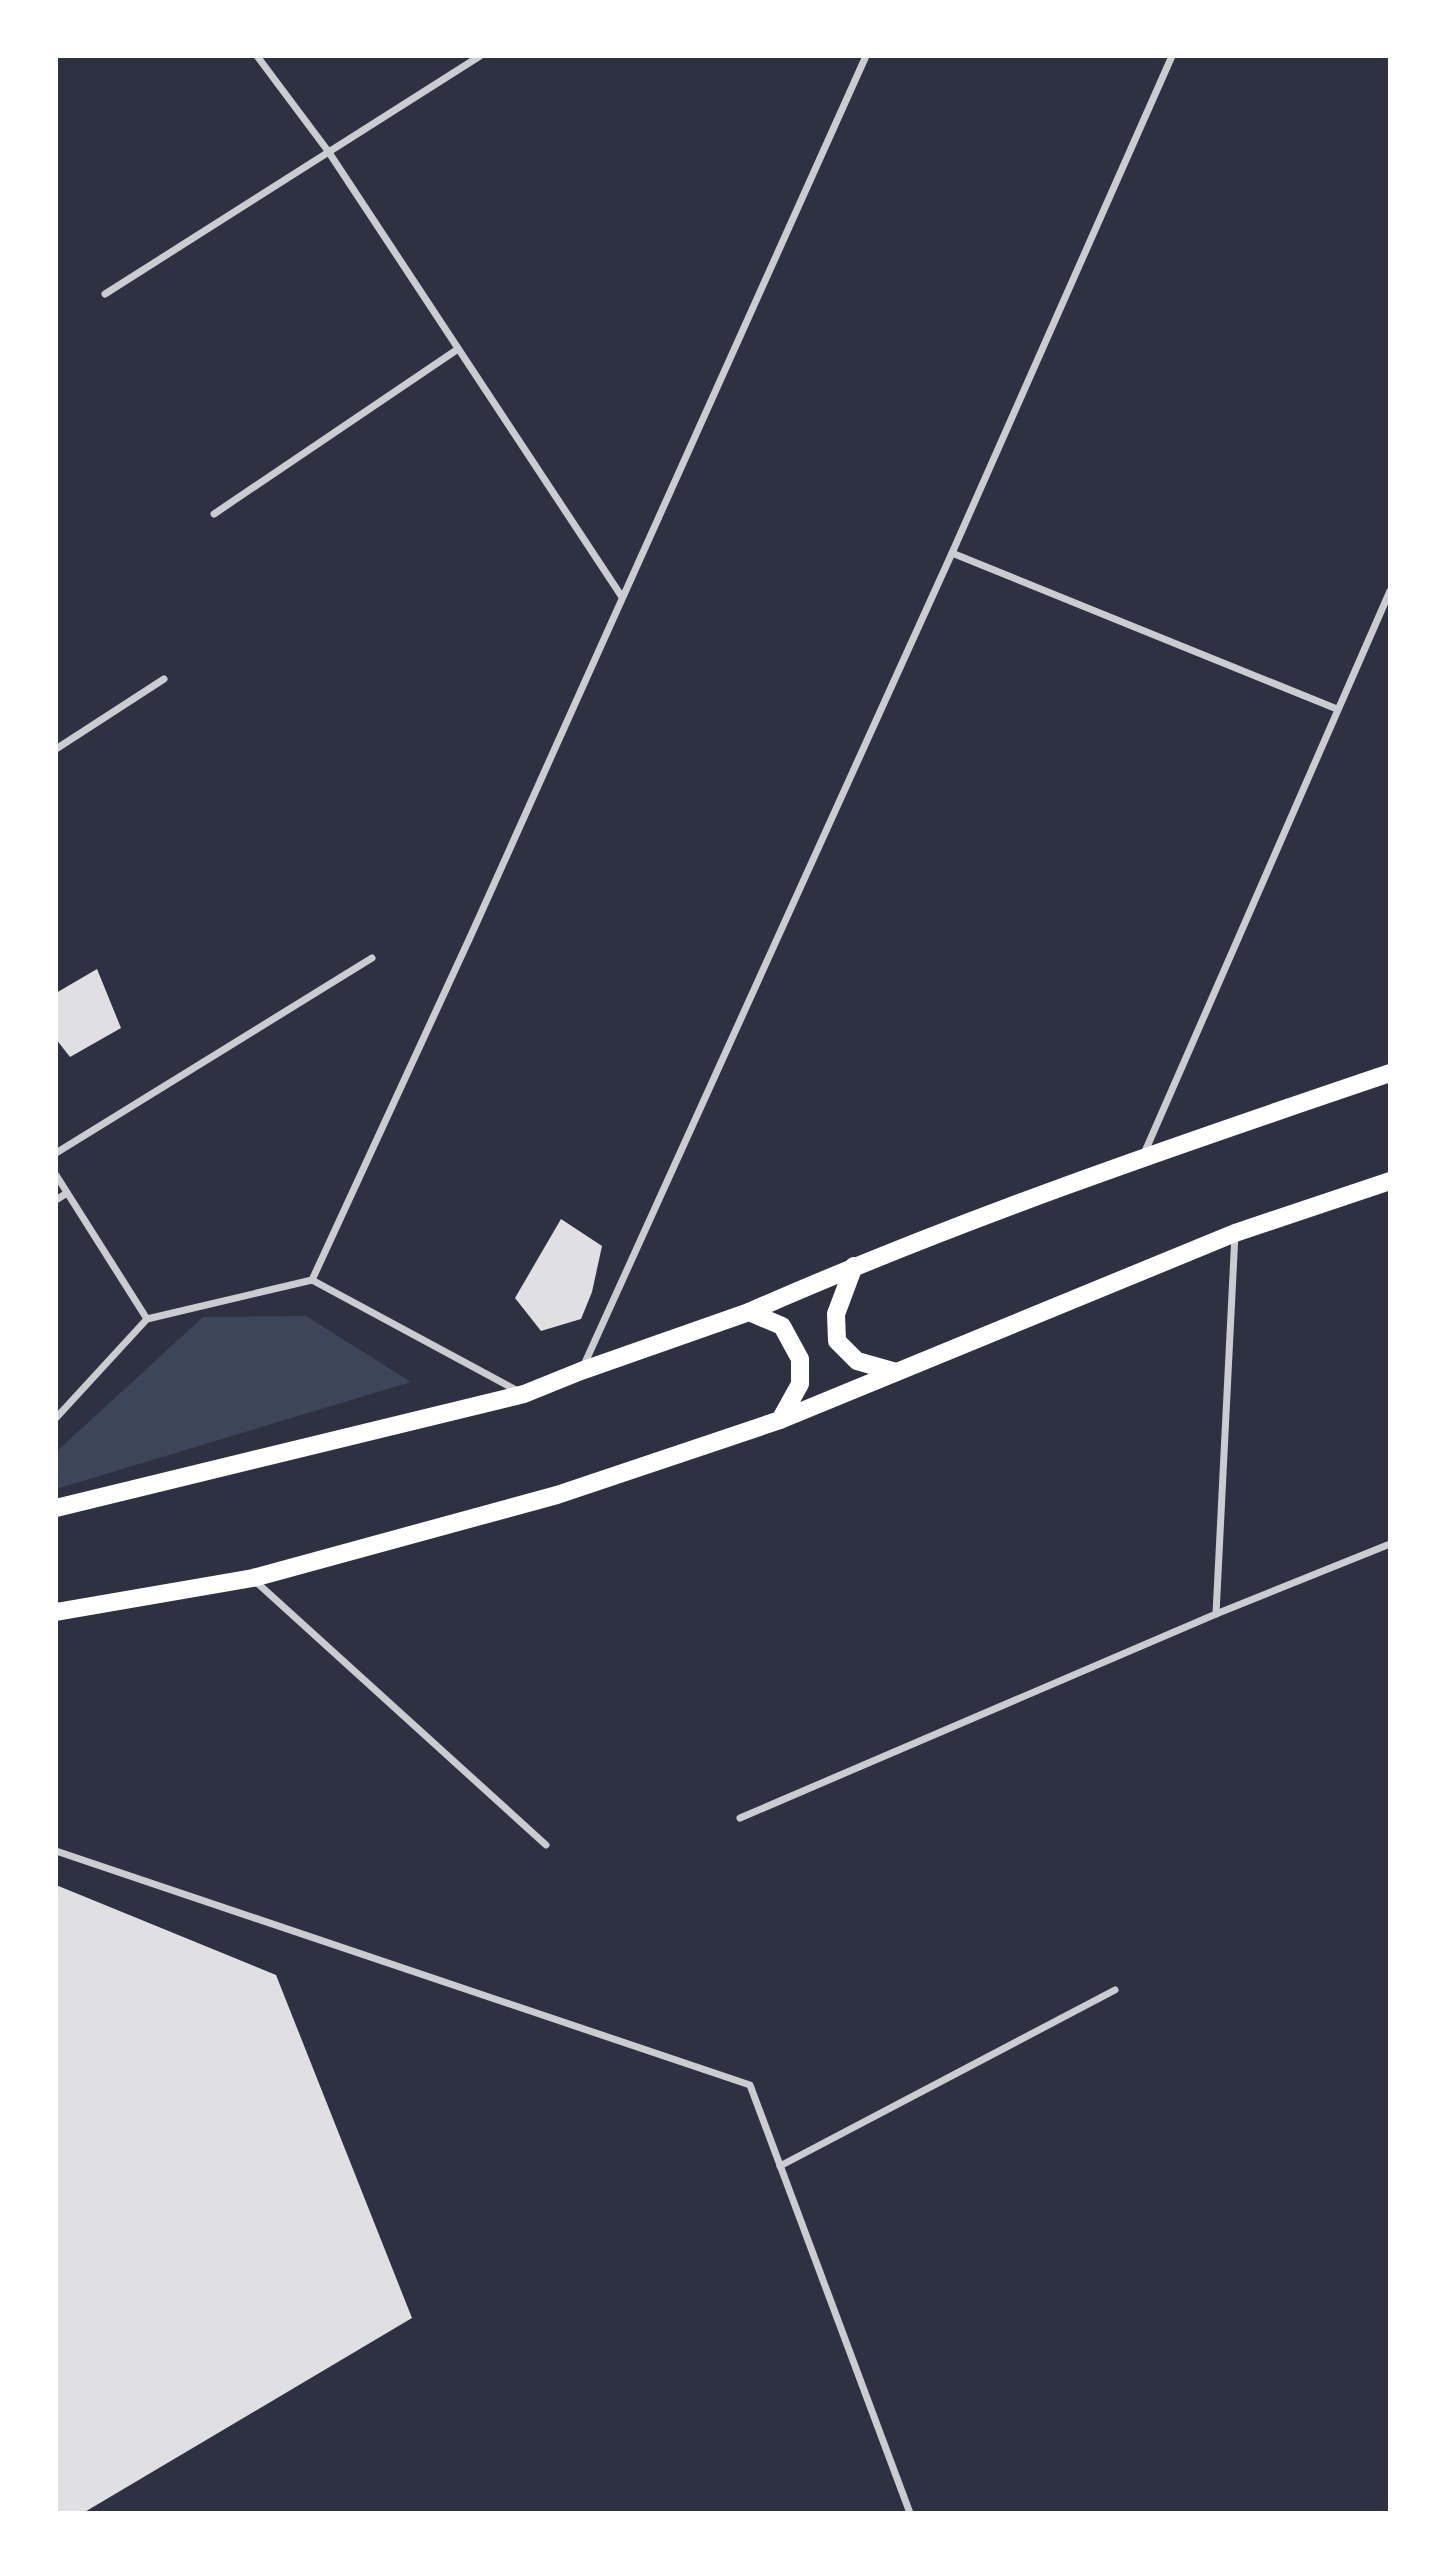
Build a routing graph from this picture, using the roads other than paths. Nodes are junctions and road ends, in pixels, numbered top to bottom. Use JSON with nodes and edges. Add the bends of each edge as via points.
{"nodes":[{"id":1,"x":257,"y":56,"type":"edge"},
{"id":2,"x":480,"y":56,"type":"edge"},
{"id":3,"x":866,"y":56,"type":"edge"},
{"id":4,"x":1172,"y":56,"type":"edge"},
{"id":5,"x":328,"y":151,"type":"junction"},
{"id":6,"x":105,"y":294,"type":"dead end"},
{"id":7,"x":458,"y":349,"type":"junction"},
{"id":8,"x":214,"y":514,"type":"dead end"},
{"id":9,"x":952,"y":553,"type":"junction"},
{"id":10,"x":1390,"y":592,"type":"edge"},
{"id":11,"x":622,"y":597,"type":"junction"},
{"id":12,"x":164,"y":680,"type":"dead end"},
{"id":13,"x":1336,"y":709,"type":"junction"},
{"id":14,"x":56,"y":749,"type":"edge"},
{"id":15,"x":372,"y":958,"type":"dead end"},
{"id":16,"x":1390,"y":1073,"type":"edge"},
{"id":17,"x":56,"y":1153,"type":"edge"},
{"id":18,"x":1143,"y":1157,"type":"junction"},
{"id":19,"x":56,"y":1175,"type":"edge"},
{"id":20,"x":1390,"y":1181,"type":"edge"},
{"id":21,"x":67,"y":1193,"type":"junction"},
{"id":22,"x":56,"y":1200,"type":"edge"},
{"id":23,"x":1235,"y":1233,"type":"junction"},
{"id":24,"x":854,"y":1266,"type":"junction"},
{"id":25,"x":312,"y":1280,"type":"junction"},
{"id":26,"x":749,"y":1312,"type":"junction"},
{"id":27,"x":147,"y":1319,"type":"junction"},
{"id":28,"x":581,"y":1371,"type":"junction"},
{"id":29,"x":896,"y":1372,"type":"junction"},
{"id":30,"x":524,"y":1394,"type":"junction"},
{"id":31,"x":56,"y":1418,"type":"edge"},
{"id":32,"x":780,"y":1420,"type":"junction"},
{"id":33,"x":56,"y":1508,"type":"edge"},
{"id":34,"x":1390,"y":1544,"type":"edge"},
{"id":35,"x":253,"y":1578,"type":"junction"},
{"id":36,"x":56,"y":1612,"type":"edge"},
{"id":37,"x":1216,"y":1614,"type":"junction"},
{"id":38,"x":740,"y":1818,"type":"dead end"},
{"id":39,"x":546,"y":1844,"type":"dead end"},
{"id":40,"x":56,"y":1851,"type":"edge"},
{"id":41,"x":1115,"y":1990,"type":"dead end"},
{"id":42,"x":780,"y":2166,"type":"junction"},
{"id":43,"x":910,"y":2513,"type":"edge"}],
"edges":[{"from":1,"to":5,"type":"street"},
{"from":2,"to":5,"type":"street"},
{"from":3,"to":11,"type":"street"},
{"from":4,"to":9,"type":"street"},
{"from":5,"to":6,"type":"street"},
{"from":5,"to":7,"type":"street"},
{"from":7,"to":8,"type":"street"},
{"from":7,"to":11,"type":"street"},
{"from":9,"to":13,"type":"street"},
{"from":9,"to":28,"type":"street"},
{"from":10,"to":13,"type":"street"},
{"from":11,"to":25,"type":"street"},
{"from":12,"to":14,"type":"street"},
{"from":13,"to":18,"type":"street"},
{"from":15,"to":17,"type":"street"},
{"from":16,"to":18,"type":"main road"},
{"from":18,"to":24,"type":"main road"},
{"from":19,"to":21,"type":"street"},
{"from":20,"to":23,"type":"main road"},
{"from":21,"to":22,"type":"street"},
{"from":21,"to":27,"type":"street"},
{"from":23,"to":29,"type":"main road"},
{"from":23,"to":37,"type":"street"},
{"from":24,"to":26,"type":"main road"},
{"from":24,"to":29,"type":"main road","via":[[836,1314],[837,1341],[857,1361]]},
{"from":25,"to":27,"type":"street"},
{"from":25,"to":30,"type":"street"},
{"from":26,"to":28,"type":"main road"},
{"from":26,"to":32,"type":"main road","via":[[782,1326],[800,1359],[800,1384]]},
{"from":27,"to":31,"type":"street"},
{"from":28,"to":30,"type":"main road"},
{"from":29,"to":32,"type":"main road"},
{"from":30,"to":33,"type":"main road"},
{"from":32,"to":35,"type":"main road","via":[[557,1495]]},
{"from":34,"to":37,"type":"street"},
{"from":35,"to":36,"type":"main road"},
{"from":35,"to":39,"type":"street"},
{"from":37,"to":38,"type":"street"},
{"from":40,"to":42,"type":"street","via":[[750,2085]]},
{"from":41,"to":42,"type":"street"},
{"from":42,"to":43,"type":"street"}]}
